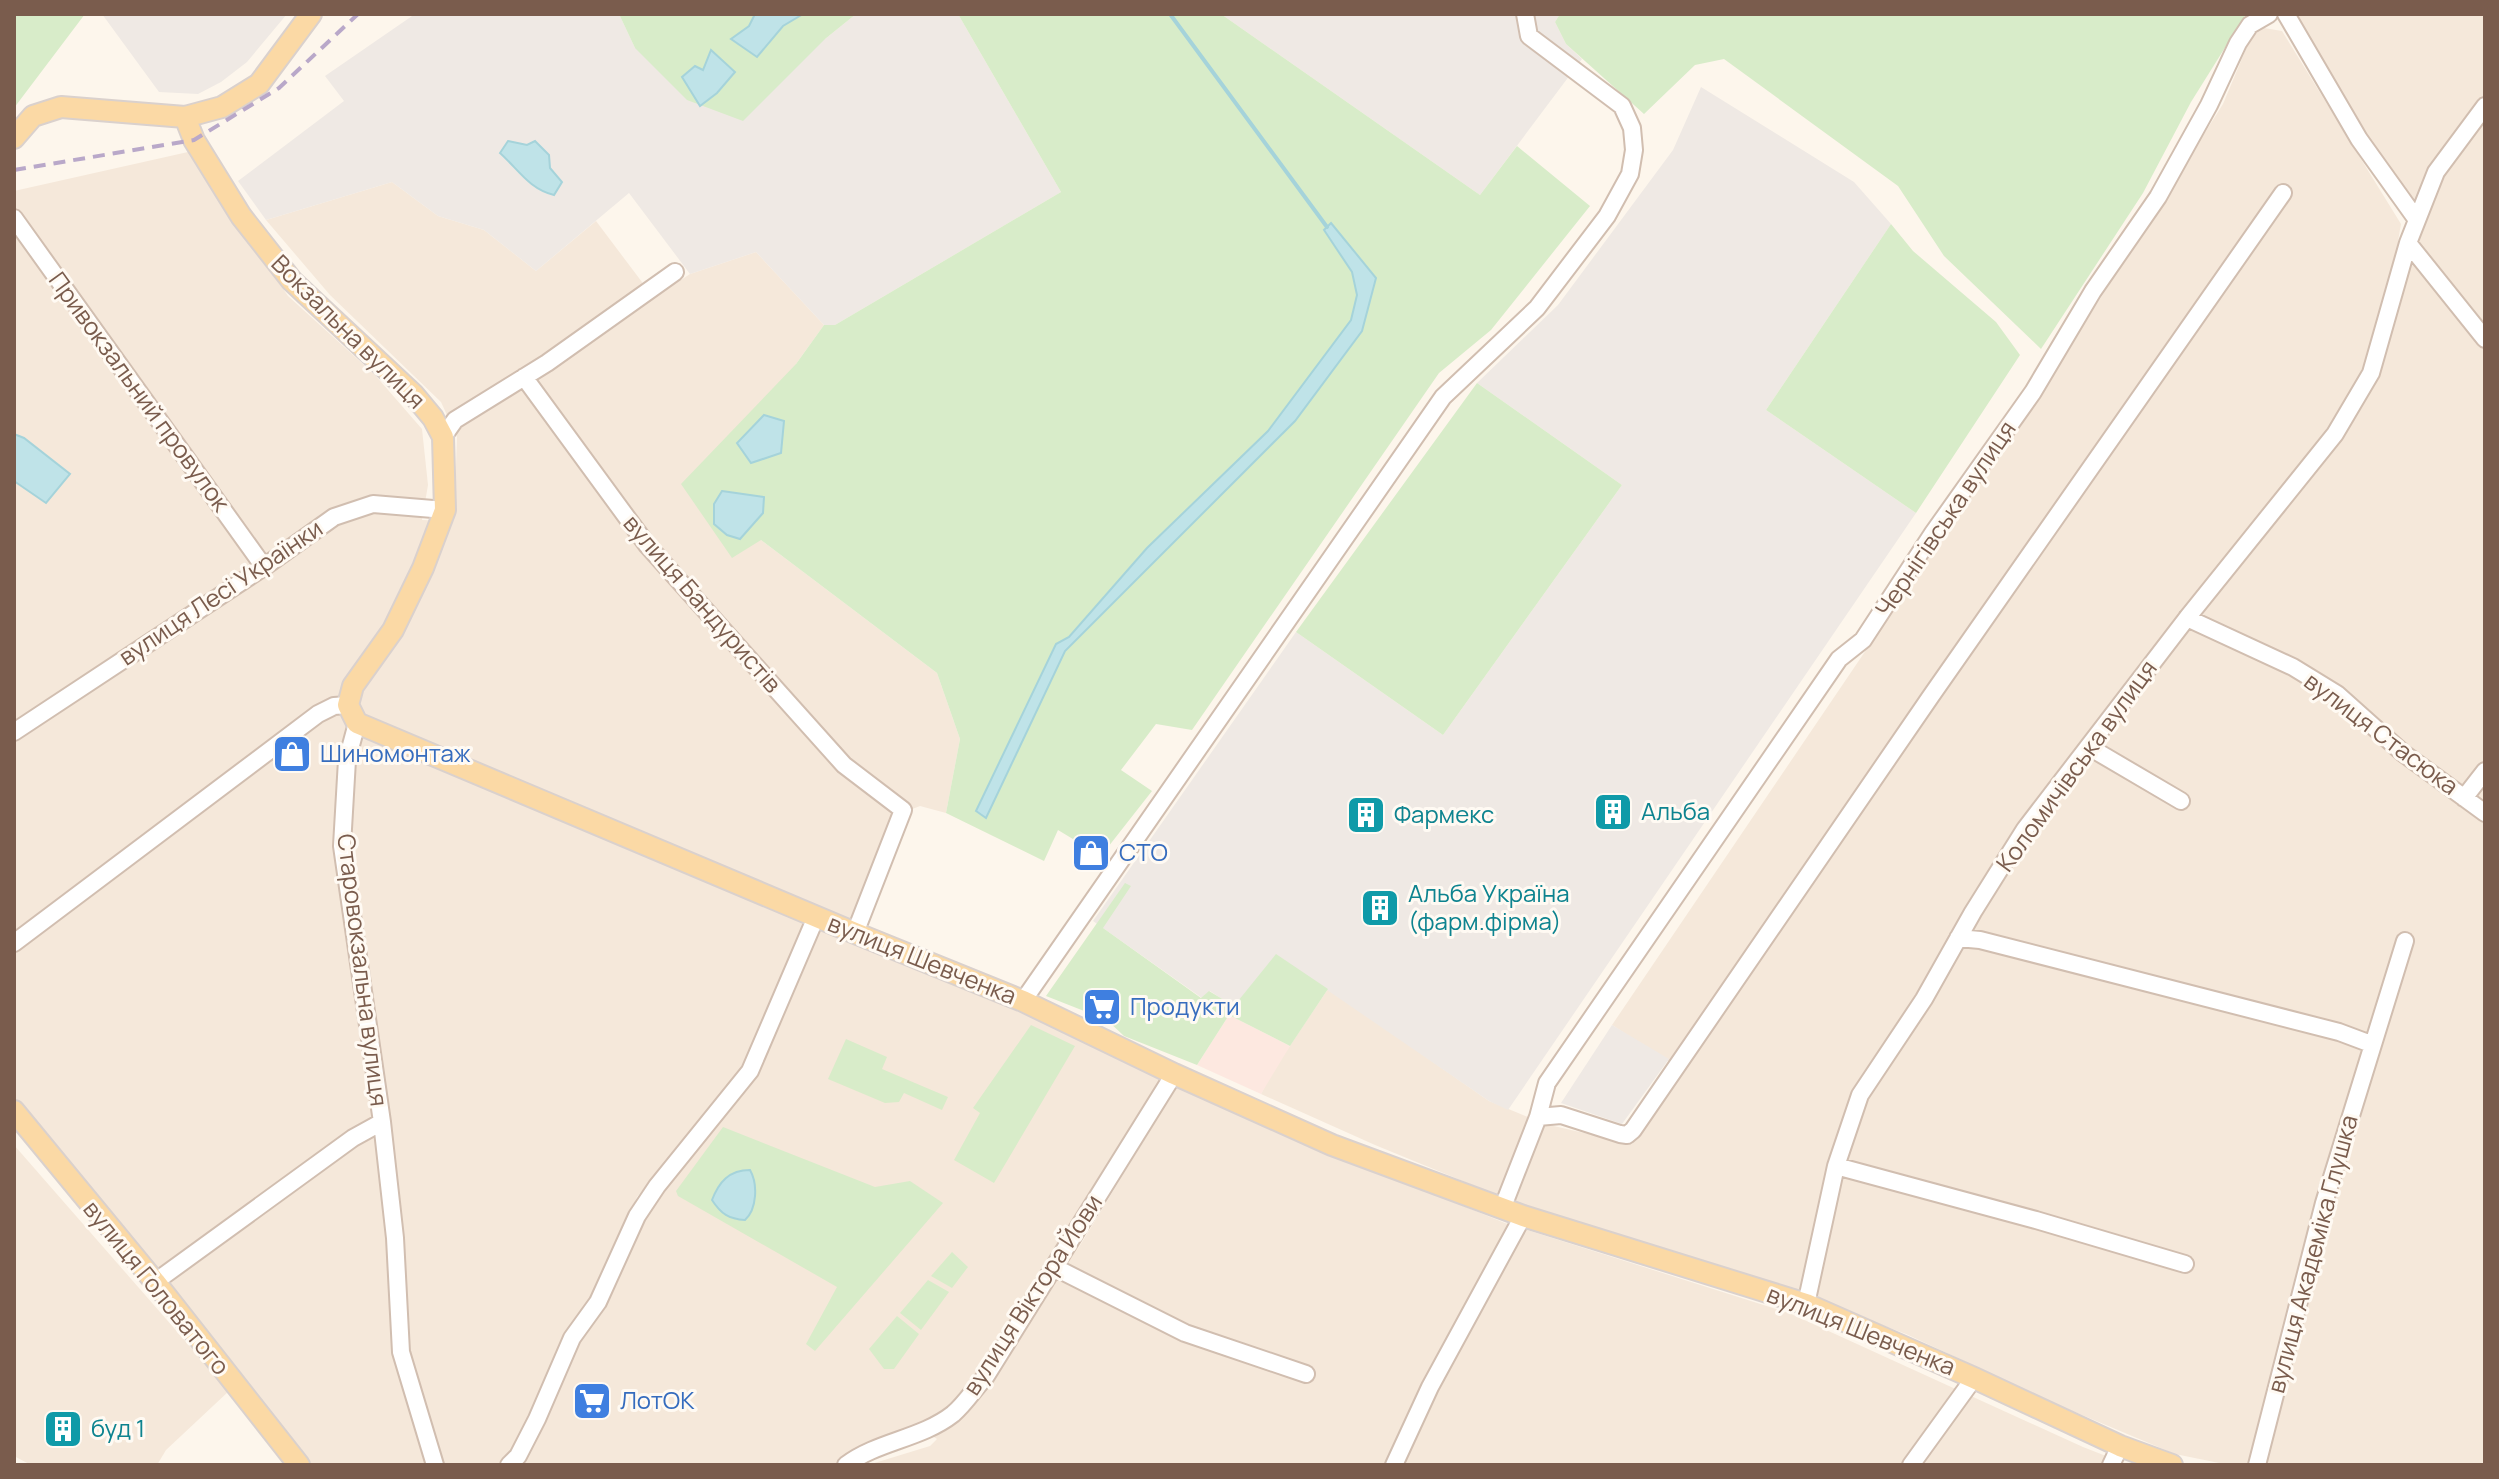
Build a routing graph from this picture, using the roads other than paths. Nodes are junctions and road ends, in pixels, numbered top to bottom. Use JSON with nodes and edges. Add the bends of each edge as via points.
{"nodes":[{"id":1,"x":311,"y":14,"type":"edge"},
{"id":2,"x":1525,"y":14,"type":"edge"},
{"id":3,"x":2269,"y":14,"type":"edge"},
{"id":4,"x":2286,"y":14,"type":"edge"},
{"id":5,"x":2485,"y":106,"type":"edge"},
{"id":6,"x":185,"y":117,"type":"junction"},
{"id":7,"x":14,"y":138,"type":"edge"},
{"id":8,"x":2283,"y":193,"type":"dead end"},
{"id":9,"x":14,"y":218,"type":"edge"},
{"id":10,"x":2417,"y":220,"type":"junction"},
{"id":11,"x":2408,"y":243,"type":"junction"},
{"id":12,"x":675,"y":272,"type":"dead end"},
{"id":13,"x":2485,"y":339,"type":"edge"},
{"id":14,"x":524,"y":377,"type":"junction"},
{"id":15,"x":443,"y":437,"type":"junction"},
{"id":16,"x":445,"y":510,"type":"junction"},
{"id":17,"x":264,"y":567,"type":"junction"},
{"id":18,"x":2187,"y":618,"type":"junction"},
{"id":19,"x":353,"y":714,"type":"junction"},
{"id":20,"x":14,"y":732,"type":"edge"},
{"id":21,"x":2089,"y":747,"type":"junction"},
{"id":22,"x":2485,"y":771,"type":"edge"},
{"id":23,"x":2464,"y":798,"type":"junction"},
{"id":24,"x":2181,"y":801,"type":"dead end"},
{"id":25,"x":2485,"y":813,"type":"edge"},
{"id":26,"x":816,"y":917,"type":"junction"},
{"id":27,"x":855,"y":933,"type":"junction"},
{"id":28,"x":1958,"y":938,"type":"junction"},
{"id":29,"x":2405,"y":941,"type":"dead end"},
{"id":30,"x":14,"y":943,"type":"edge"},
{"id":31,"x":1023,"y":1001,"type":"junction"},
{"id":32,"x":2371,"y":1044,"type":"junction"},
{"id":33,"x":1174,"y":1074,"type":"junction"},
{"id":34,"x":14,"y":1111,"type":"edge"},
{"id":35,"x":1538,"y":1117,"type":"junction"},
{"id":36,"x":382,"y":1122,"type":"junction"},
{"id":37,"x":1836,"y":1166,"type":"junction"},
{"id":38,"x":1502,"y":1209,"type":"junction"},
{"id":39,"x":1523,"y":1216,"type":"junction"},
{"id":40,"x":2185,"y":1264,"type":"dead end"},
{"id":41,"x":1054,"y":1267,"type":"junction"},
{"id":42,"x":155,"y":1282,"type":"junction"},
{"id":43,"x":1806,"y":1304,"type":"junction"},
{"id":44,"x":1306,"y":1374,"type":"dead end"},
{"id":45,"x":1974,"y":1378,"type":"junction"},
{"id":46,"x":2116,"y":1456,"type":"edge"},
{"id":47,"x":299,"y":1465,"type":"edge"},
{"id":48,"x":435,"y":1465,"type":"edge"},
{"id":49,"x":509,"y":1465,"type":"edge"},
{"id":50,"x":846,"y":1465,"type":"edge"},
{"id":51,"x":1394,"y":1465,"type":"edge"},
{"id":52,"x":1911,"y":1465,"type":"edge"},
{"id":53,"x":2172,"y":1465,"type":"edge"},
{"id":54,"x":2257,"y":1465,"type":"edge"}],
"edges":[{"from":1,"to":6,"type":"main road","via":[[259,84],[222,107]]},
{"from":2,"to":31,"type":"street","via":[[1529,36],[1622,106],[1632,128],[1630,174],[1607,216],[1537,308],[1443,397]]},
{"from":3,"to":35,"type":"street","name":"Чернігівська вулиця","via":[[2250,25],[2238,43],[2158,197],[2033,392],[1863,640],[1839,659],[1547,1083]]},
{"from":4,"to":10,"type":"street","via":[[2359,139]]},
{"from":5,"to":10,"type":"street","name":"Коломичівська вулиця","via":[[2436,172]]},
{"from":6,"to":7,"type":"main road","via":[[61,107],[33,116]]},
{"from":6,"to":15,"type":"main road","name":"Вокзальна вулиця","via":[[241,216],[292,281],[413,394]]},
{"from":8,"to":35,"type":"street","via":[[1633,1130],[1627,1135],[1561,1115]]},
{"from":9,"to":17,"type":"street","name":"Привокзальний провулок"},
{"from":10,"to":11,"type":"street","name":"Коломичівська вулиця"},
{"from":11,"to":13,"type":"street"},
{"from":11,"to":18,"type":"street","name":"Коломичівська вулиця","via":[[2371,373],[2357,397],[2335,434]]},
{"from":12,"to":14,"type":"street"},
{"from":14,"to":15,"type":"street","via":[[455,420]]},
{"from":14,"to":27,"type":"street","name":"вулиця Бандуристів","via":[[647,545],[844,765],[903,810]]},
{"from":15,"to":16,"type":"main road"},
{"from":16,"to":17,"type":"street","name":"вулиця Лесі Українки","via":[[373,504],[334,517]]},
{"from":16,"to":19,"type":"main road","via":[[399,617],[353,686]]},
{"from":17,"to":20,"type":"street","name":"вулиця Лесі Українки"},
{"from":18,"to":21,"type":"street","name":"Коломичівська вулиця"},
{"from":18,"to":23,"type":"street","name":"вулиця Стасюка","via":[[2293,667],[2337,694]]},
{"from":19,"to":26,"type":"main road","name":"вулиця Шевченка"},
{"from":19,"to":30,"type":"street","via":[[334,706],[318,714]]},
{"from":19,"to":36,"type":"street","name":"Старовокзальна вулиця","via":[[342,846]]},
{"from":21,"to":24,"type":"street"},
{"from":21,"to":28,"type":"street","name":"Коломичівська вулиця","via":[[2025,829]]},
{"from":22,"to":23,"type":"street"},
{"from":23,"to":25,"type":"street","name":"вулиця Стасюка"},
{"from":26,"to":27,"type":"main road","name":"вулиця Шевченка"},
{"from":26,"to":49,"type":"street","via":[[750,1071],[637,1216],[598,1302],[572,1338],[537,1419]]},
{"from":27,"to":31,"type":"main road","name":"вулиця Шевченка"},
{"from":28,"to":32,"type":"street"},
{"from":28,"to":37,"type":"street","name":"Коломичівська вулиця","via":[[1860,1095]]},
{"from":29,"to":32,"type":"street","name":"вулиця Академіка Глушка"},
{"from":31,"to":33,"type":"main road","name":"вулиця Шевченка"},
{"from":32,"to":54,"type":"street","name":"вулиця Академіка Глушка"},
{"from":33,"to":38,"type":"main road","name":"вулиця Шевченка","via":[[1332,1145]]},
{"from":33,"to":41,"type":"street","name":"вулиця Віктора Йови"},
{"from":34,"to":42,"type":"main road","name":"вулиця Головатого"},
{"from":35,"to":38,"type":"street"},
{"from":36,"to":42,"type":"street","name":"Старовокзальна вулиця"},
{"from":36,"to":48,"type":"street","name":"Старовокзальна вулиця","via":[[401,1352]]},
{"from":37,"to":40,"type":"street"},
{"from":37,"to":43,"type":"street","name":"Коломичівська вулиця"},
{"from":38,"to":39,"type":"main road","name":"вулиця Шевченка"},
{"from":39,"to":43,"type":"main road","name":"вулиця Шевченка"},
{"from":39,"to":51,"type":"street"},
{"from":41,"to":44,"type":"street","via":[[1185,1333]]},
{"from":41,"to":50,"type":"street","name":"вулиця Віктора Йови","via":[[986,1376],[953,1414]]},
{"from":42,"to":47,"type":"main road","name":"вулиця Головатого"},
{"from":43,"to":45,"type":"main road","name":"вулиця Шевченка"},
{"from":45,"to":46,"type":"main road","name":"вулиця Шевченка"},
{"from":45,"to":52,"type":"street"},
{"from":46,"to":53,"type":"main road","name":"вулиця Шевченка"}]}
